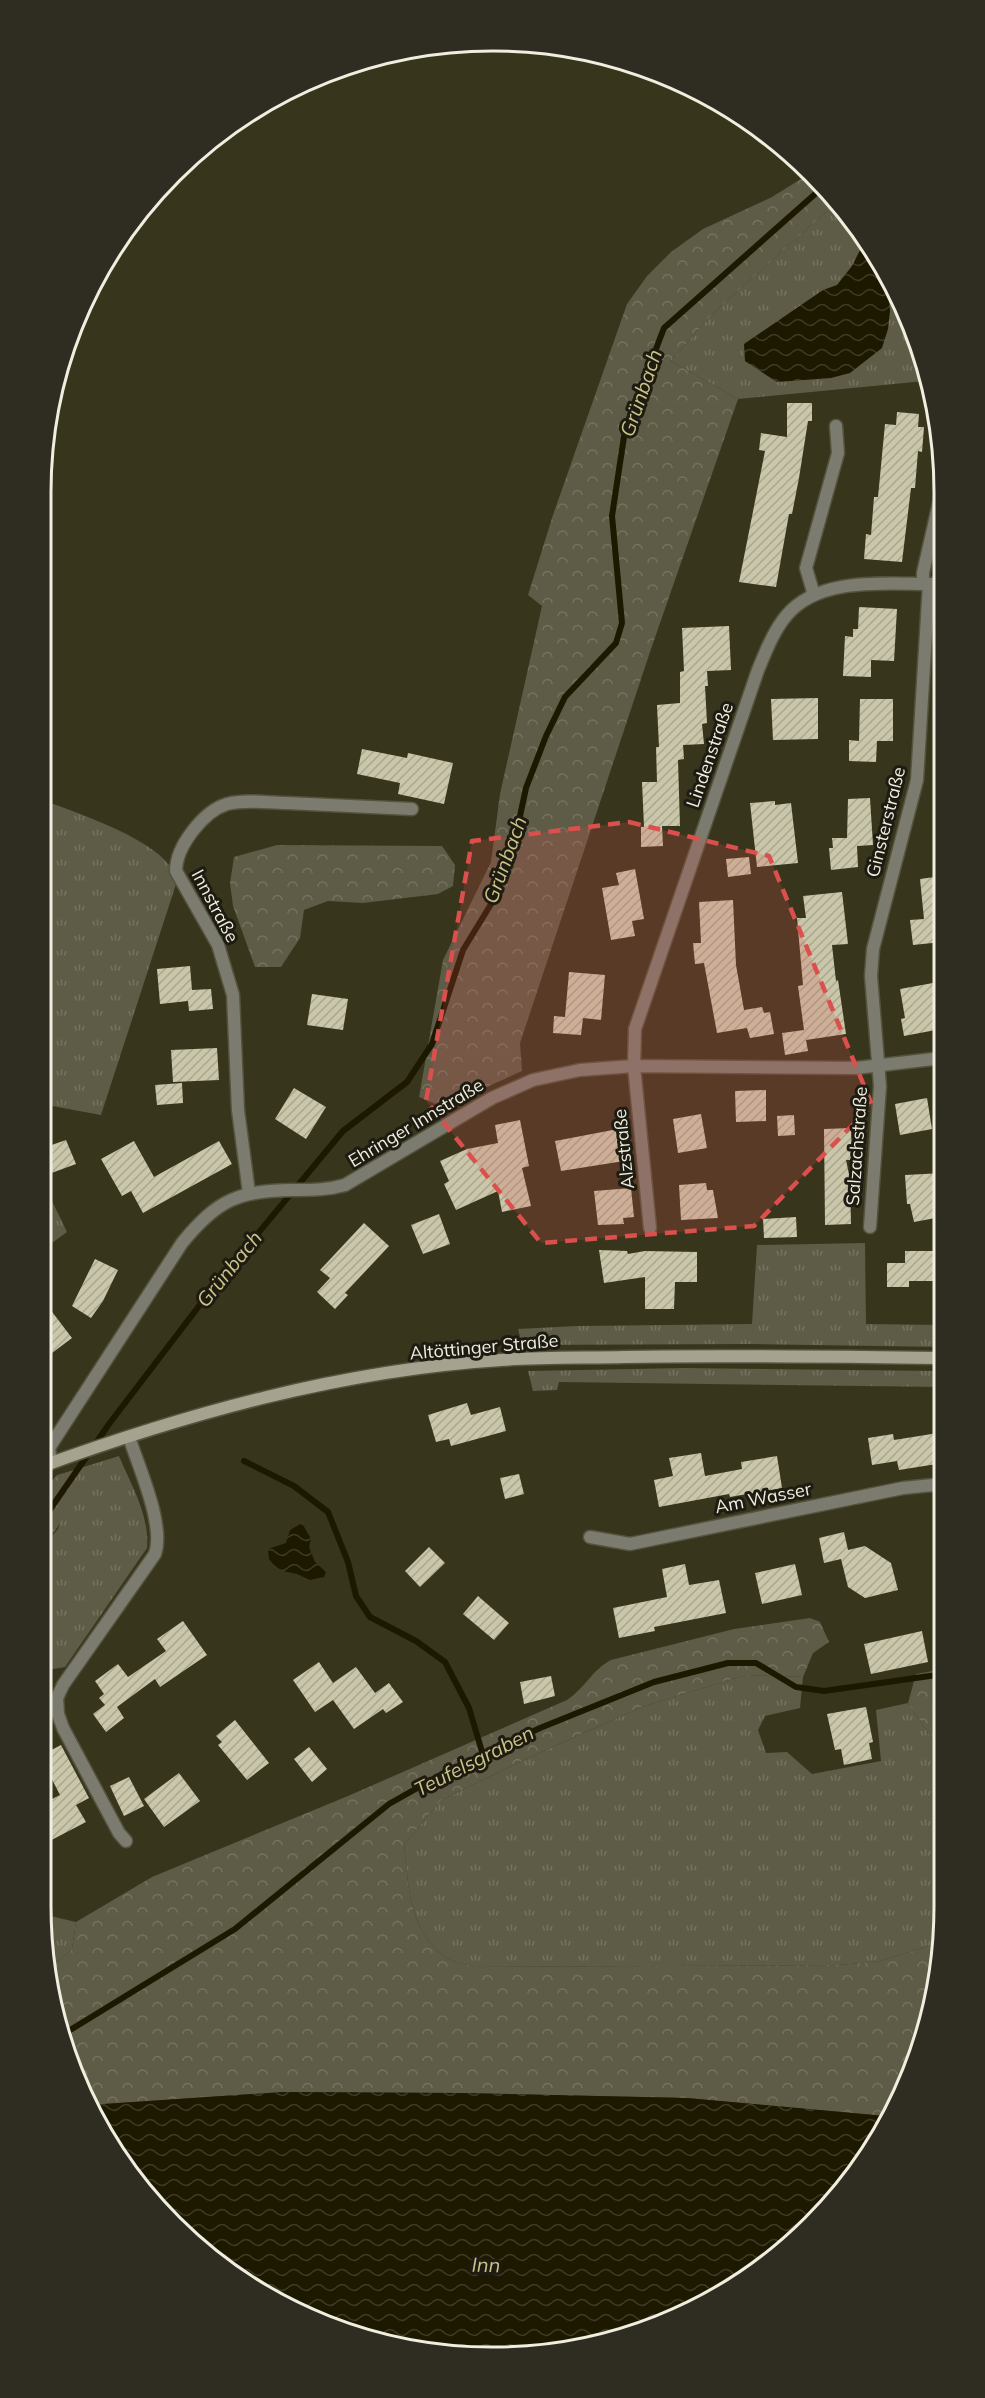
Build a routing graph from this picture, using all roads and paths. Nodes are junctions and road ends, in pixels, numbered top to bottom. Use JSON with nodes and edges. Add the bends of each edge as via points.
{"nodes":[{"id":1,"x":836,"y":426,"type":"dead end"},
{"id":2,"x":934,"y":525,"type":"edge"},
{"id":3,"x":931,"y":584,"type":"edge"},
{"id":4,"x":814,"y":595,"type":"junction"},
{"id":5,"x":412,"y":809,"type":"dead end"},
{"id":6,"x":934,"y":1059,"type":"edge"},
{"id":7,"x":634,"y":1066,"type":"junction"},
{"id":8,"x":879,"y":1066,"type":"junction"},
{"id":9,"x":249,"y":1193,"type":"junction"},
{"id":10,"x":870,"y":1227,"type":"dead end"},
{"id":11,"x":650,"y":1228,"type":"dead end"},
{"id":12,"x":934,"y":1359,"type":"edge"},
{"id":13,"x":129,"y":1437,"type":"junction"},
{"id":14,"x":51,"y":1438,"type":"edge"},
{"id":15,"x":52,"y":1463,"type":"edge"},
{"id":16,"x":934,"y":1485,"type":"edge"},
{"id":17,"x":590,"y":1537,"type":"dead end"},
{"id":18,"x":126,"y":1841,"type":"dead end"}],
"edges":[{"from":1,"to":4,"type":"street","via":[[838,453],[806,568]]},
{"from":2,"to":3,"type":"street","name":"Ginsterstraße","via":[[923,573]]},
{"from":3,"to":4,"type":"street","name":"Lindenstraße","via":[[847,586]]},
{"from":3,"to":8,"type":"street","name":"Ginsterstraße","via":[[917,780],[873,949],[871,976]]},
{"from":4,"to":7,"type":"street","name":"Lindenstraße","via":[[787,614],[758,670],[635,1029]]},
{"from":5,"to":9,"type":"street","name":"Innstraße","via":[[227,804],[214,810],[181,851],[176,871],[218,945],[233,995],[238,1110]]},
{"from":6,"to":8,"type":"street","name":"Ehringer Innstraße"},
{"from":7,"to":8,"type":"street","name":"Ehringer Innstraße"},
{"from":7,"to":9,"type":"street","name":"Ehringer Innstraße","via":[[580,1070],[533,1080],[492,1098],[338,1187]]},
{"from":7,"to":11,"type":"street","name":"Alzstraße"},
{"from":8,"to":10,"type":"street","name":"Salzachstraße"},
{"from":9,"to":14,"type":"street","name":"Ehringer Innstraße","via":[[230,1199],[198,1223]]},
{"from":12,"to":13,"type":"main road","name":"Altöttinger Straße","via":[[717,1356],[500,1360],[289,1391]]},
{"from":13,"to":15,"type":"main road","name":"Altöttinger Straße"},
{"from":13,"to":18,"type":"street","via":[[158,1525],[158,1545],[57,1698],[58,1714],[69,1742]]},
{"from":16,"to":17,"type":"street","name":"Am Wasser","via":[[630,1544]]}]}
